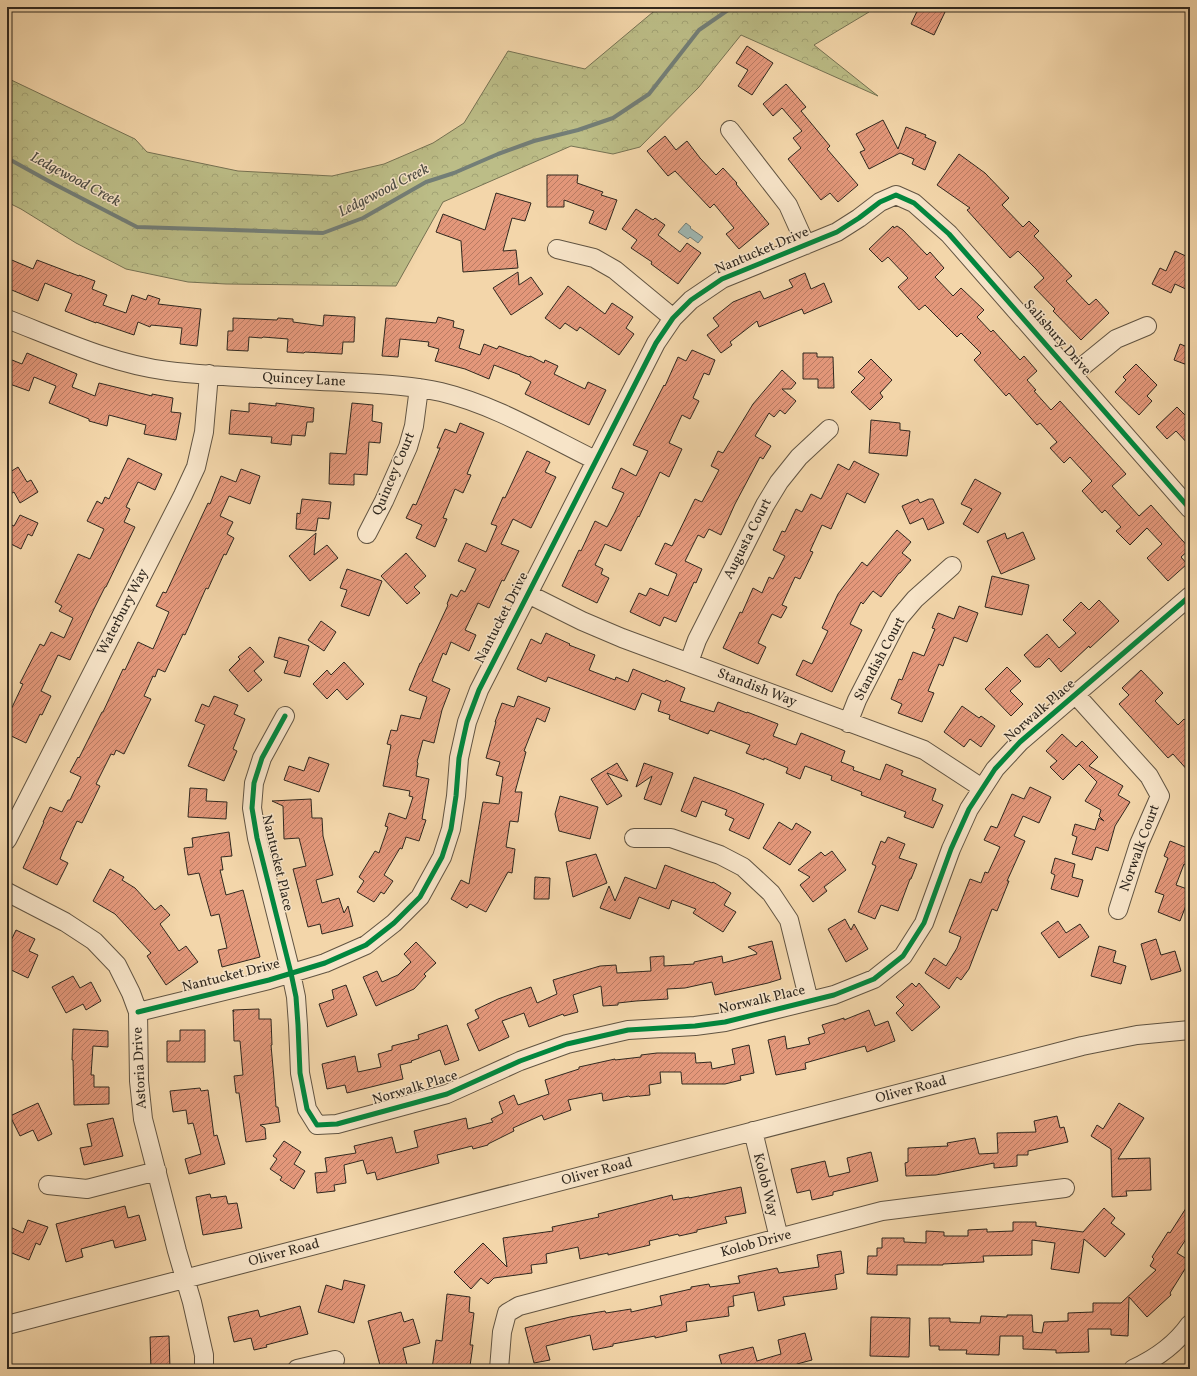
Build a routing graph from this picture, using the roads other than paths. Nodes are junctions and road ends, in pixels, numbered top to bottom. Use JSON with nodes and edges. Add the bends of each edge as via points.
{"nodes":[{"id":1,"x":730,"y":130,"type":"dead end"},
{"id":2,"x":896,"y":195,"type":"joint"},
{"id":3,"x":806,"y":245,"type":"junction"},
{"id":4,"x":557,"y":249,"type":"dead end"},
{"id":5,"x":673,"y":318,"type":"junction"},
{"id":6,"x":7,"y":319,"type":"edge"},
{"id":7,"x":1146,"y":326,"type":"dead end"},
{"id":8,"x":208,"y":374,"type":"junction"},
{"id":9,"x":1073,"y":374,"type":"junction"},
{"id":10,"x":419,"y":388,"type":"junction"},
{"id":11,"x":829,"y":429,"type":"dead end"},
{"id":12,"x":596,"y":460,"type":"junction"},
{"id":13,"x":1190,"y":509,"type":"edge"},
{"id":14,"x":367,"y":534,"type":"dead end"},
{"id":15,"x":952,"y":566,"type":"dead end"},
{"id":16,"x":528,"y":594,"type":"junction"},
{"id":17,"x":1190,"y":596,"type":"edge"},
{"id":18,"x":689,"y":662,"type":"junction"},
{"id":19,"x":1076,"y":695,"type":"junction"},
{"id":20,"x":285,"y":716,"type":"dead end"},
{"id":21,"x":848,"y":722,"type":"junction"},
{"id":22,"x":982,"y":788,"type":"junction"},
{"id":23,"x":634,"y":838,"type":"dead end"},
{"id":24,"x":7,"y":840,"type":"edge"},
{"id":25,"x":7,"y":892,"type":"edge"},
{"id":26,"x":1118,"y":910,"type":"dead end"},
{"id":27,"x":291,"y":973,"type":"junction"},
{"id":28,"x":809,"y":1001,"type":"junction"},
{"id":29,"x":138,"y":1012,"type":"junction"},
{"id":30,"x":1190,"y":1030,"type":"edge"},
{"id":31,"x":753,"y":1131,"type":"junction"},
{"id":32,"x":157,"y":1171,"type":"junction"},
{"id":33,"x":48,"y":1185,"type":"dead end"},
{"id":34,"x":1065,"y":1188,"type":"dead end"},
{"id":35,"x":779,"y":1238,"type":"junction"},
{"id":36,"x":185,"y":1279,"type":"junction"},
{"id":37,"x":1190,"y":1324,"type":"edge"},
{"id":38,"x":7,"y":1325,"type":"edge"},
{"id":39,"x":335,"y":1360,"type":"dead end"},
{"id":40,"x":204,"y":1369,"type":"edge"},
{"id":41,"x":297,"y":1369,"type":"edge"},
{"id":42,"x":499,"y":1369,"type":"edge"},
{"id":43,"x":1133,"y":1369,"type":"edge"}],
"edges":[{"from":1,"to":3,"type":"street","via":[[788,205]]},
{"from":2,"to":3,"type":"street","name":"Nantucket Drive","via":[[880,202],[837,232]]},
{"from":2,"to":9,"type":"street","name":"Salisbury Drive","via":[[914,203],[949,234]]},
{"from":3,"to":5,"type":"street","name":"Nantucket Drive","via":[[722,280],[691,300]]},
{"from":4,"to":5,"type":"street","via":[[594,258],[616,270]]},
{"from":5,"to":12,"type":"street","name":"Nantucket Drive","via":[[656,342]]},
{"from":6,"to":8,"type":"street","name":"Quincey Lane","via":[[113,359],[167,371]]},
{"from":7,"to":9,"type":"street","via":[[1116,339]]},
{"from":8,"to":10,"type":"street","name":"Quincey Lane"},
{"from":8,"to":24,"type":"street","name":"Waterbury Way","via":[[204,432],[196,467]]},
{"from":9,"to":13,"type":"street","name":"Salisbury Drive"},
{"from":10,"to":12,"type":"street","name":"Quincey Lane","via":[[492,409]]},
{"from":10,"to":14,"type":"street","name":"Quincey Court","via":[[408,448]]},
{"from":11,"to":18,"type":"street","name":"Augusta Court","via":[[799,457],[764,505],[697,640]]},
{"from":12,"to":16,"type":"street","name":"Nantucket Drive"},
{"from":15,"to":21,"type":"street","name":"Standish Court","via":[[915,599],[900,618]]},
{"from":16,"to":18,"type":"street","name":"Standish Way","via":[[622,638]]},
{"from":16,"to":27,"type":"street","name":"Nantucket Drive","via":[[479,690],[466,722],[451,829],[442,857],[420,897],[394,924],[366,945],[325,963]]},
{"from":17,"to":19,"type":"street","name":"Norwalk Place"},
{"from":18,"to":21,"type":"street","name":"Standish Way"},
{"from":19,"to":22,"type":"street","name":"Norwalk Place","via":[[1020,742]]},
{"from":19,"to":26,"type":"street","name":"Norwalk Court","via":[[1149,776],[1160,796],[1139,844]]},
{"from":20,"to":27,"type":"street","name":"Nantucket Place","via":[[262,758],[254,783],[252,808],[257,838]]},
{"from":21,"to":22,"type":"street","name":"Standish Way","via":[[924,750]]},
{"from":22,"to":28,"type":"street","name":"Norwalk Place","via":[[969,809],[951,849],[924,923],[903,956],[874,979],[834,995]]},
{"from":23,"to":28,"type":"street","via":[[671,838],[720,855],[743,867],[771,893],[788,920]]},
{"from":25,"to":29,"type":"street","name":"Astoria Drive","via":[[65,922],[94,941],[117,965]]},
{"from":27,"to":28,"type":"street","name":"Norwalk Place","via":[[296,997],[300,1073],[307,1109],[317,1125],[337,1124],[448,1094],[567,1044],[628,1030],[725,1022]]},
{"from":27,"to":29,"type":"street","name":"Nantucket Drive"},
{"from":29,"to":32,"type":"street","name":"Astoria Drive","via":[[139,1080],[143,1119]]},
{"from":30,"to":31,"type":"street","name":"Oliver Road","via":[[1137,1035],[1082,1046]]},
{"from":31,"to":35,"type":"street","name":"Kolob Way"},
{"from":31,"to":36,"type":"street","name":"Oliver Road"},
{"from":32,"to":33,"type":"street","via":[[87,1189]]},
{"from":32,"to":36,"type":"street","name":"Astoria Drive"},
{"from":34,"to":35,"type":"street","name":"Kolob Drive","via":[[882,1211]]},
{"from":35,"to":42,"type":"street","name":"Kolob Drive","via":[[519,1306],[507,1313],[502,1332]]},
{"from":36,"to":38,"type":"street","name":"Oliver Road"},
{"from":36,"to":40,"type":"street","name":"Astoria Drive","via":[[204,1355]]},
{"from":37,"to":43,"type":"street","via":[[1181,1336],[1149,1362]]},
{"from":39,"to":41,"type":"street"}]}
